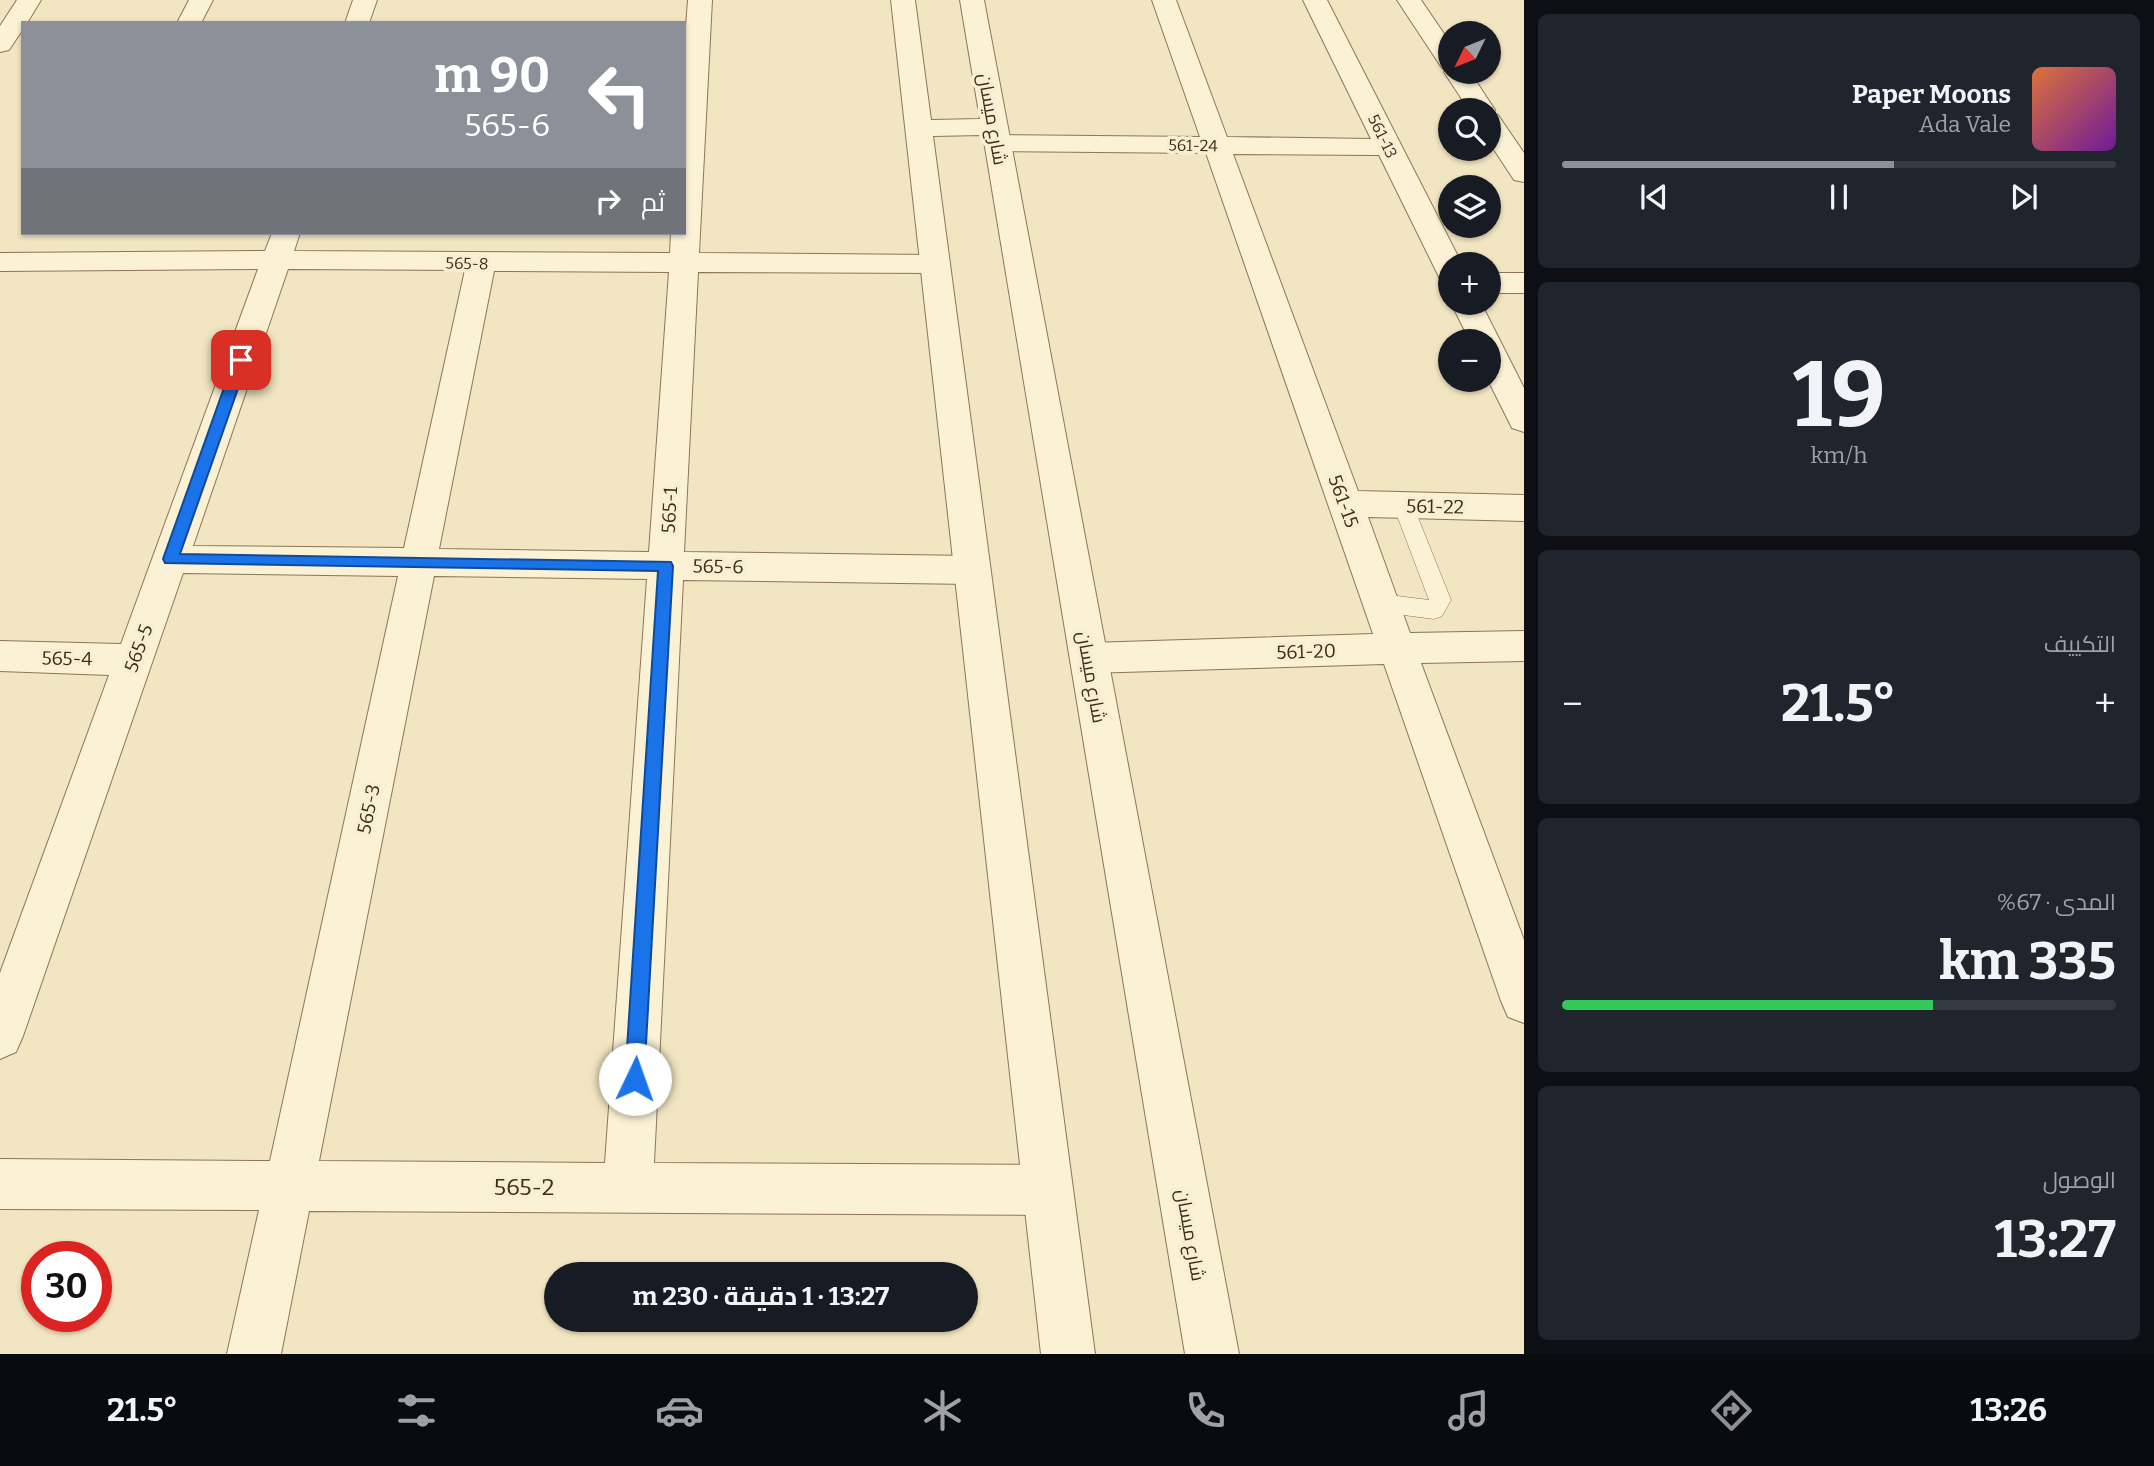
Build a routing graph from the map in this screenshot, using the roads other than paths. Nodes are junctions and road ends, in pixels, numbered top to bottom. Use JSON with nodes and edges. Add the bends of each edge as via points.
{"nodes":[{"id":1,"x":29,"y":0,"type":"edge"},
{"id":2,"x":201,"y":0,"type":"edge"},
{"id":3,"x":365,"y":0,"type":"edge"},
{"id":4,"x":700,"y":0,"type":"edge"},
{"id":5,"x":903,"y":0,"type":"edge"},
{"id":6,"x":972,"y":0,"type":"edge"},
{"id":7,"x":1164,"y":0,"type":"edge"},
{"id":8,"x":1315,"y":0,"type":"edge"},
{"id":9,"x":1409,"y":0,"type":"edge"},
{"id":10,"x":190,"y":21,"type":"edge"},
{"id":11,"x":358,"y":21,"type":"edge"},
{"id":12,"x":1438,"y":44,"type":"edge"},
{"id":13,"x":0,"y":45,"type":"edge"},
{"id":14,"x":918,"y":128,"type":"junction"},
{"id":15,"x":996,"y":135,"type":"junction"},
{"id":16,"x":1501,"y":139,"type":"edge"},
{"id":17,"x":1216,"y":145,"type":"junction"},
{"id":18,"x":1389,"y":147,"type":"junction"},
{"id":19,"x":1524,"y":174,"type":"edge"},
{"id":20,"x":686,"y":230,"type":"edge"},
{"id":21,"x":84,"y":235,"type":"edge"},
{"id":22,"x":686,"y":235,"type":"edge"},
{"id":23,"x":281,"y":247,"type":"edge"},
{"id":24,"x":1441,"y":252,"type":"edge"},
{"id":25,"x":0,"y":262,"type":"edge"},
{"id":26,"x":71,"y":262,"type":"junction"},
{"id":27,"x":481,"y":263,"type":"junction"},
{"id":28,"x":684,"y":263,"type":"junction"},
{"id":29,"x":935,"y":264,"type":"junction"},
{"id":30,"x":1501,"y":283,"type":"edge"},
{"id":31,"x":1524,"y":283,"type":"edge"},
{"id":32,"x":1501,"y":374,"type":"edge"},
{"id":33,"x":1524,"y":420,"type":"edge"},
{"id":34,"x":1346,"y":505,"type":"junction"},
{"id":35,"x":1403,"y":505,"type":"junction"},
{"id":36,"x":1524,"y":508,"type":"edge"},
{"id":37,"x":170,"y":559,"type":"junction"},
{"id":38,"x":419,"y":562,"type":"junction"},
{"id":39,"x":666,"y":566,"type":"junction"},
{"id":40,"x":972,"y":570,"type":"junction"},
{"id":41,"x":1381,"y":603,"type":"junction"},
{"id":42,"x":1524,"y":646,"type":"edge"},
{"id":43,"x":1397,"y":648,"type":"junction"},
{"id":44,"x":0,"y":656,"type":"edge"},
{"id":45,"x":1089,"y":659,"type":"junction"},
{"id":46,"x":134,"y":660,"type":"junction"},
{"id":47,"x":1524,"y":1001,"type":"edge"},
{"id":48,"x":0,"y":1036,"type":"edge"},
{"id":49,"x":0,"y":1184,"type":"edge"},
{"id":50,"x":289,"y":1186,"type":"junction"},
{"id":51,"x":628,"y":1187,"type":"junction"},
{"id":52,"x":1048,"y":1191,"type":"junction"},
{"id":53,"x":254,"y":1354,"type":"edge"},
{"id":54,"x":1068,"y":1354,"type":"edge"},
{"id":55,"x":1212,"y":1354,"type":"edge"}],
"edges":[{"from":1,"to":13,"type":"street"},
{"from":2,"to":10,"type":"street"},
{"from":3,"to":11,"type":"street"},
{"from":4,"to":20,"type":"street","name":"565-1"},
{"from":5,"to":14,"type":"street"},
{"from":6,"to":15,"type":"street","name":"شارع ميسان"},
{"from":7,"to":17,"type":"street","name":"561-15"},
{"from":8,"to":18,"type":"street","name":"561-13"},
{"from":9,"to":12,"type":"street"},
{"from":14,"to":15,"type":"street","name":"561-24"},
{"from":14,"to":29,"type":"street"},
{"from":15,"to":17,"type":"street","name":"561-24"},
{"from":15,"to":45,"type":"street","name":"شارع ميسان"},
{"from":16,"to":19,"type":"street"},
{"from":17,"to":18,"type":"street","name":"561-24"},
{"from":17,"to":34,"type":"street","name":"561-15"},
{"from":18,"to":24,"type":"street","name":"561-13"},
{"from":21,"to":26,"type":"street"},
{"from":22,"to":28,"type":"street","name":"565-1"},
{"from":23,"to":26,"type":"street","name":"565-8"},
{"from":23,"to":27,"type":"street","name":"565-8"},
{"from":23,"to":37,"type":"street","name":"565-5"},
{"from":25,"to":26,"type":"street","name":"565-8"},
{"from":27,"to":28,"type":"street","name":"565-8"},
{"from":27,"to":38,"type":"street","name":"565-3"},
{"from":28,"to":29,"type":"street","name":"565-8"},
{"from":28,"to":39,"type":"street","name":"565-1"},
{"from":29,"to":40,"type":"street"},
{"from":30,"to":31,"type":"street"},
{"from":32,"to":33,"type":"street"},
{"from":34,"to":35,"type":"street","name":"561-22"},
{"from":34,"to":41,"type":"street","name":"561-15"},
{"from":35,"to":36,"type":"street","name":"561-22"},
{"from":35,"to":41,"type":"lane","via":[[1440,600],[1434,610]]},
{"from":37,"to":38,"type":"street","name":"565-6"},
{"from":37,"to":46,"type":"street","name":"565-5"},
{"from":38,"to":39,"type":"street","name":"565-6"},
{"from":38,"to":50,"type":"street","name":"565-3"},
{"from":39,"to":40,"type":"street","name":"565-6"},
{"from":39,"to":51,"type":"street","name":"565-1"},
{"from":40,"to":52,"type":"street"},
{"from":41,"to":43,"type":"street","name":"561-15"},
{"from":42,"to":43,"type":"street","name":"561-20"},
{"from":43,"to":45,"type":"street","name":"561-20"},
{"from":43,"to":47,"type":"street","name":"561-15"},
{"from":44,"to":46,"type":"street","name":"565-4"},
{"from":45,"to":55,"type":"street","name":"شارع ميسان"},
{"from":46,"to":48,"type":"street","name":"565-5"},
{"from":49,"to":50,"type":"street","name":"565-2"},
{"from":50,"to":51,"type":"street","name":"565-2"},
{"from":50,"to":53,"type":"street","name":"565-3"},
{"from":51,"to":52,"type":"street","name":"565-2"},
{"from":52,"to":54,"type":"street"}]}
